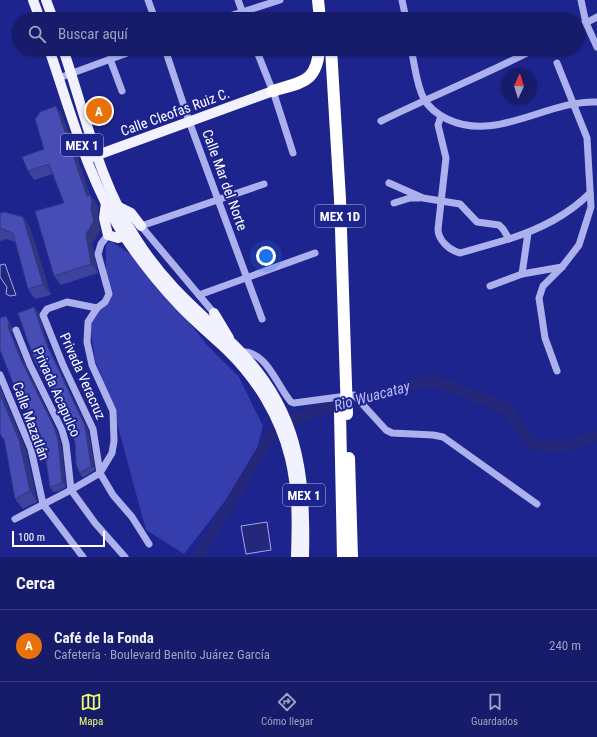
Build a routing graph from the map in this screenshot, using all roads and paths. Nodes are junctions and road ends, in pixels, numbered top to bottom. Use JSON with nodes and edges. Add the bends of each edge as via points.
{"nodes":[{"id":1,"x":33,"y":0,"type":"edge"},
{"id":2,"x":46,"y":0,"type":"edge"},
{"id":3,"x":148,"y":0,"type":"edge"},
{"id":4,"x":238,"y":0,"type":"edge"},
{"id":5,"x":280,"y":0,"type":"edge"},
{"id":6,"x":318,"y":0,"type":"edge"},
{"id":7,"x":326,"y":0,"type":"edge"},
{"id":8,"x":402,"y":0,"type":"edge"},
{"id":9,"x":581,"y":0,"type":"edge"},
{"id":10,"x":242,"y":11,"type":"joint"},
{"id":11,"x":37,"y":12,"type":"edge"},
{"id":12,"x":50,"y":12,"type":"edge"},
{"id":13,"x":152,"y":12,"type":"edge"},
{"id":14,"x":319,"y":12,"type":"edge"},
{"id":15,"x":327,"y":12,"type":"edge"},
{"id":16,"x":405,"y":12,"type":"edge"},
{"id":17,"x":584,"y":12,"type":"edge"},
{"id":18,"x":597,"y":17,"type":"edge"},
{"id":19,"x":585,"y":18,"type":"edge"},
{"id":20,"x":586,"y":23,"type":"junction"},
{"id":21,"x":597,"y":47,"type":"edge"},
{"id":22,"x":52,"y":56,"type":"edge"},
{"id":23,"x":66,"y":56,"type":"edge"},
{"id":24,"x":118,"y":56,"type":"edge"},
{"id":25,"x":167,"y":56,"type":"edge"},
{"id":26,"x":259,"y":56,"type":"edge"},
{"id":27,"x":319,"y":56,"type":"edge"},
{"id":28,"x":323,"y":56,"type":"edge"},
{"id":29,"x":331,"y":56,"type":"edge"},
{"id":30,"x":413,"y":56,"type":"edge"},
{"id":31,"x":521,"y":56,"type":"edge"},
{"id":32,"x":110,"y":59,"type":"junction"},
{"id":33,"x":557,"y":63,"type":"dead end"},
{"id":34,"x":72,"y":73,"type":"junction"},
{"id":35,"x":59,"y":78,"type":"junction"},
{"id":36,"x":122,"y":91,"type":"dead end"},
{"id":37,"x":273,"y":91,"type":"junction"},
{"id":38,"x":425,"y":100,"type":"junction"},
{"id":39,"x":574,"y":102,"type":"junction"},
{"id":40,"x":597,"y":102,"type":"edge"},
{"id":41,"x":441,"y":116,"type":"junction"},
{"id":42,"x":189,"y":121,"type":"junction"},
{"id":43,"x":381,"y":121,"type":"dead end"},
{"id":44,"x":294,"y":153,"type":"dead end"},
{"id":45,"x":97,"y":156,"type":"junction"},
{"id":46,"x":86,"y":160,"type":"junction"},
{"id":47,"x":388,"y":183,"type":"dead end"},
{"id":48,"x":264,"y":184,"type":"dead end"},
{"id":49,"x":590,"y":193,"type":"junction"},
{"id":50,"x":423,"y":198,"type":"junction"},
{"id":51,"x":219,"y":201,"type":"junction"},
{"id":52,"x":442,"y":201,"type":"junction"},
{"id":53,"x":106,"y":203,"type":"junction"},
{"id":54,"x":394,"y":203,"type":"dead end"},
{"id":55,"x":119,"y":207,"type":"junction"},
{"id":56,"x":141,"y":226,"type":"junction"},
{"id":57,"x":528,"y":233,"type":"junction"},
{"id":58,"x":108,"y":235,"type":"junction"},
{"id":59,"x":128,"y":235,"type":"junction"},
{"id":60,"x":510,"y":239,"type":"junction"},
{"id":61,"x":315,"y":253,"type":"dead end"},
{"id":62,"x":562,"y":267,"type":"junction"},
{"id":63,"x":522,"y":274,"type":"junction"},
{"id":64,"x":247,"y":279,"type":"junction"},
{"id":65,"x":490,"y":286,"type":"dead end"},
{"id":66,"x":198,"y":295,"type":"junction"},
{"id":67,"x":97,"y":308,"type":"junction"},
{"id":68,"x":214,"y":313,"type":"joint"},
{"id":69,"x":262,"y":319,"type":"dead end"},
{"id":70,"x":16,"y":330,"type":"dead end"},
{"id":71,"x":237,"y":348,"type":"junction"},
{"id":72,"x":557,"y":370,"type":"dead end"},
{"id":73,"x":0,"y":375,"type":"edge"},
{"id":74,"x":342,"y":384,"type":"junction"},
{"id":75,"x":270,"y":399,"type":"junction"},
{"id":76,"x":344,"y":413,"type":"junction"},
{"id":77,"x":287,"y":435,"type":"junction"},
{"id":78,"x":100,"y":473,"type":"junction"},
{"id":79,"x":71,"y":490,"type":"junction"},
{"id":80,"x":43,"y":504,"type":"junction"},
{"id":81,"x":537,"y":504,"type":"dead end"},
{"id":82,"x":15,"y":518,"type":"dead end"},
{"id":83,"x":149,"y":544,"type":"dead end"},
{"id":84,"x":83,"y":557,"type":"edge"},
{"id":85,"x":125,"y":557,"type":"edge"},
{"id":86,"x":296,"y":557,"type":"edge"},
{"id":87,"x":304,"y":557,"type":"edge"},
{"id":88,"x":343,"y":557,"type":"edge"},
{"id":89,"x":352,"y":557,"type":"edge"}],
"edges":[{"from":1,"to":11,"type":"main road"},
{"from":2,"to":12,"type":"main road"},
{"from":3,"to":13,"type":"street"},
{"from":4,"to":10,"type":"street"},
{"from":5,"to":10,"type":"street"},
{"from":6,"to":14,"type":"highway"},
{"from":7,"to":15,"type":"highway"},
{"from":8,"to":16,"type":"street"},
{"from":9,"to":17,"type":"street"},
{"from":18,"to":20,"type":"street"},
{"from":19,"to":20,"type":"street"},
{"from":20,"to":21,"type":"street"},
{"from":22,"to":35,"type":"main road","number":"MEX 1"},
{"from":23,"to":34,"type":"main road","number":"MEX 1"},
{"from":24,"to":32,"type":"street"},
{"from":25,"to":42,"type":"street","name":"Calle Mar del Norte"},
{"from":26,"to":37,"type":"street"},
{"from":27,"to":37,"type":"highway","via":[[312,76]]},
{"from":28,"to":74,"type":"highway","number":"MEX 1D"},
{"from":29,"to":74,"type":"highway","number":"MEX 1D","via":[[340,199]]},
{"from":30,"to":38,"type":"street","via":[[418,82]]},
{"from":31,"to":38,"type":"street"},
{"from":32,"to":34,"type":"street"},
{"from":32,"to":36,"type":"street"},
{"from":33,"to":39,"type":"street"},
{"from":34,"to":35,"type":"street"},
{"from":34,"to":45,"type":"main road","number":"MEX 1"},
{"from":35,"to":46,"type":"main road","number":"MEX 1"},
{"from":37,"to":42,"type":"main road","name":"Calle Cleofas Ruiz C."},
{"from":37,"to":44,"type":"street"},
{"from":38,"to":41,"type":"street","via":[[431,109]]},
{"from":38,"to":43,"type":"street"},
{"from":39,"to":40,"type":"street"},
{"from":39,"to":41,"type":"street","via":[[505,123],[485,126],[460,124]]},
{"from":39,"to":49,"type":"street","via":[[587,138]]},
{"from":41,"to":52,"type":"street","via":[[438,125],[446,158]]},
{"from":42,"to":45,"type":"main road","name":"Calle Cleofas Ruiz C."},
{"from":42,"to":51,"type":"street","name":"Calle Mar del Norte"},
{"from":45,"to":46,"type":"main road","name":"Calle Cleofas Ruiz C."},
{"from":45,"to":55,"type":"main road","number":"MEX 1"},
{"from":46,"to":53,"type":"main road","number":"MEX 1"},
{"from":47,"to":50,"type":"street"},
{"from":48,"to":51,"type":"street"},
{"from":49,"to":57,"type":"street","via":[[567,213]]},
{"from":49,"to":62,"type":"street","via":[[591,212],[579,245]]},
{"from":50,"to":52,"type":"street"},
{"from":50,"to":54,"type":"street","via":[[410,198]]},
{"from":51,"to":56,"type":"street"},
{"from":51,"to":64,"type":"street","name":"Calle Mar del Norte"},
{"from":52,"to":60,"type":"street","via":[[460,204],[477,222],[498,225]]},
{"from":52,"to":60,"type":"street","via":[[438,233],[446,245],[456,252],[464,253]]},
{"from":53,"to":58,"type":"main road","via":[[104,218]]},
{"from":53,"to":59,"type":"main road","number":"MEX 1"},
{"from":55,"to":56,"type":"main road","via":[[131,213]]},
{"from":55,"to":59,"type":"main road","number":"MEX 1"},
{"from":56,"to":66,"type":"street"},
{"from":57,"to":60,"type":"street"},
{"from":57,"to":63,"type":"street"},
{"from":58,"to":59,"type":"main road","via":[[116,238]]},
{"from":58,"to":67,"type":"street","via":[[100,244],[98,254],[109,292],[105,302]]},
{"from":59,"to":71,"type":"main road","number":"MEX 1","via":[[180,295]]},
{"from":59,"to":75,"type":"main road","number":"MEX 1","via":[[163,287],[235,359]]},
{"from":61,"to":64,"type":"street"},
{"from":62,"to":63,"type":"street"},
{"from":62,"to":72,"type":"street","via":[[543,286],[539,298],[545,338]]},
{"from":63,"to":65,"type":"street"},
{"from":64,"to":66,"type":"street"},
{"from":64,"to":69,"type":"street","name":"Calle Mar del Norte"},
{"from":66,"to":68,"type":"street"},
{"from":67,"to":78,"type":"street","via":[[87,324],[86,342],[92,366],[114,416],[112,453]]},
{"from":67,"to":78,"type":"street","name":"Privada Veracruz","via":[[67,302],[43,311],[43,315],[93,429]]},
{"from":68,"to":71,"type":"main road"},
{"from":70,"to":79,"type":"street","name":"Privada Acapulco","via":[[62,430]]},
{"from":71,"to":75,"type":"main road","number":"MEX 1","via":[[256,370]]},
{"from":71,"to":81,"type":"street","via":[[248,351],[268,367],[291,402],[351,394],[386,430],[392,433],[444,437]]},
{"from":73,"to":80,"type":"street","name":"Calle Mazatlán","via":[[30,449]]},
{"from":74,"to":76,"type":"highway","number":"MEX 1D","bridge":true},
{"from":75,"to":77,"type":"main road","number":"MEX 1"},
{"from":76,"to":88,"type":"highway","number":"MEX 1D"},
{"from":76,"to":89,"type":"highway","number":"MEX 1D"},
{"from":77,"to":86,"type":"main road","number":"MEX 1","via":[[296,493]]},
{"from":77,"to":87,"type":"main road","number":"MEX 1","via":[[298,455],[303,486]]},
{"from":78,"to":79,"type":"street"},
{"from":78,"to":83,"type":"street","name":"Privada Veracruz","via":[[112,495],[132,517]]},
{"from":79,"to":80,"type":"street"},
{"from":79,"to":85,"type":"street"},
{"from":80,"to":82,"type":"street"},
{"from":80,"to":84,"type":"street","name":"Calle Mazatlán"}]}
